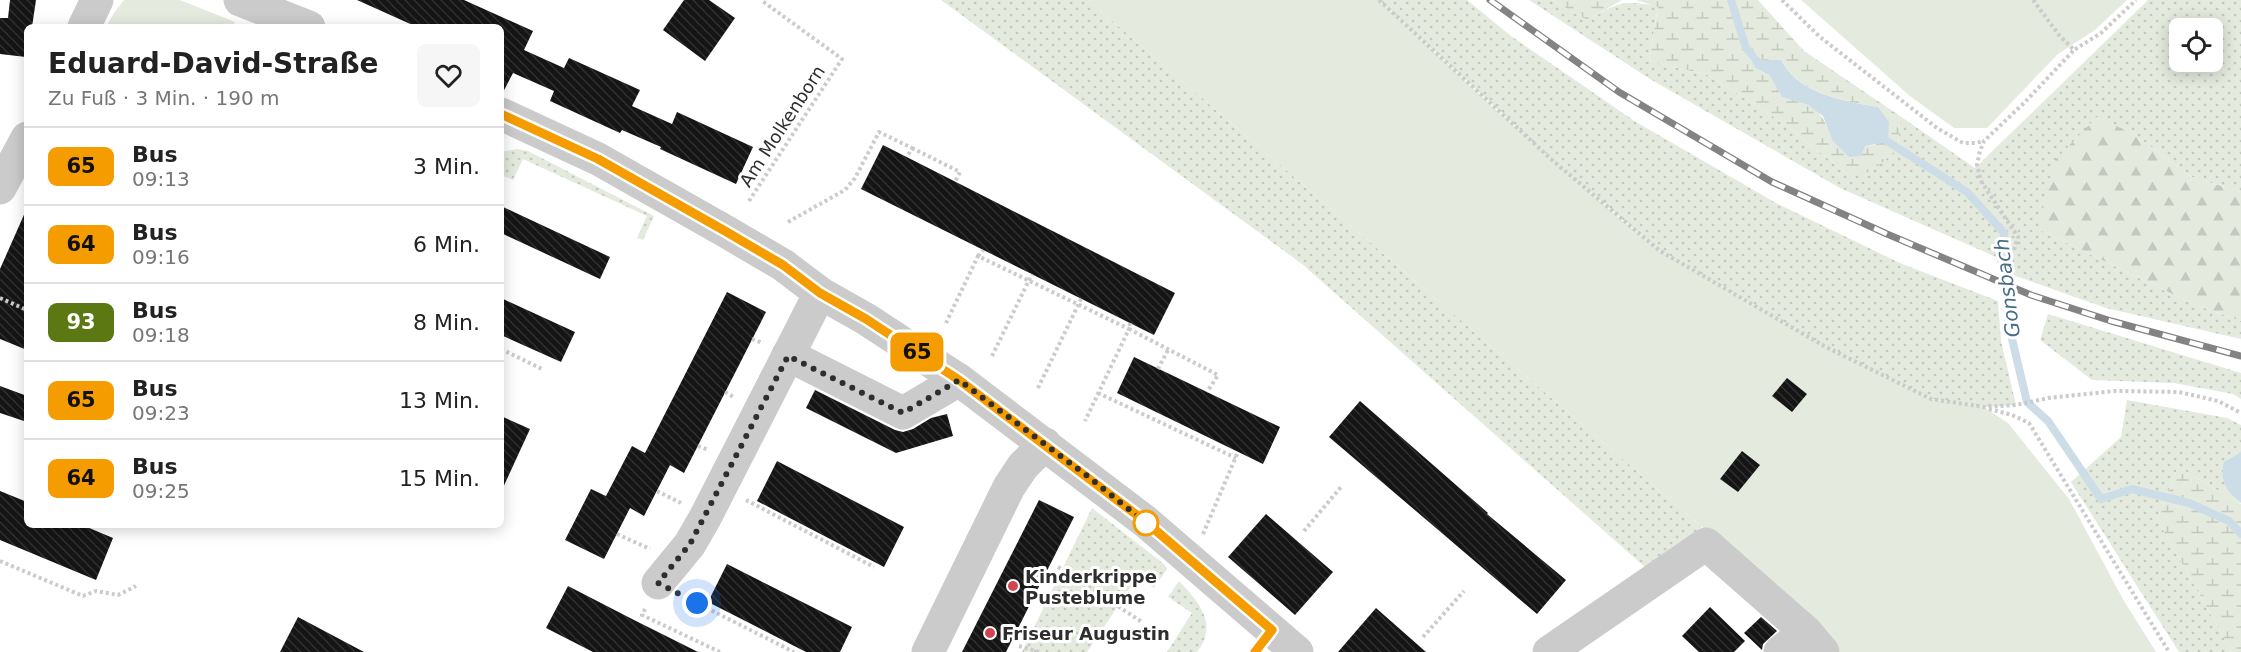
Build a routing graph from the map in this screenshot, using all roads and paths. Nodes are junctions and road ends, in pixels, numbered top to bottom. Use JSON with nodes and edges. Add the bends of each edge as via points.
{"nodes":[{"id":1,"x":96,"y":0,"type":"edge"},
{"id":2,"x":240,"y":0,"type":"edge"},
{"id":3,"x":761,"y":0,"type":"edge"},
{"id":4,"x":1379,"y":0,"type":"edge"},
{"id":5,"x":1782,"y":0,"type":"edge"},
{"id":6,"x":2033,"y":0,"type":"edge"},
{"id":7,"x":2136,"y":0,"type":"edge"},
{"id":8,"x":85,"y":24,"type":"edge"},
{"id":9,"x":301,"y":24,"type":"edge"},
{"id":10,"x":2074,"y":50,"type":"junction"},
{"id":11,"x":504,"y":115,"type":"edge"},
{"id":12,"x":1984,"y":141,"type":"junction"},
{"id":13,"x":24,"y":144,"type":"edge"},
{"id":14,"x":912,"y":148,"type":"junction"},
{"id":15,"x":907,"y":157,"type":"dead end"},
{"id":16,"x":955,"y":182,"type":"dead end"},
{"id":17,"x":0,"y":188,"type":"edge"},
{"id":18,"x":749,"y":201,"type":"dead end"},
{"id":19,"x":788,"y":222,"type":"dead end"},
{"id":20,"x":983,"y":250,"type":"dead end"},
{"id":21,"x":2014,"y":250,"type":"dead end"},
{"id":22,"x":978,"y":256,"type":"junction"},
{"id":23,"x":1032,"y":274,"type":"dead end"},
{"id":24,"x":1029,"y":281,"type":"junction"},
{"id":25,"x":820,"y":293,"type":"junction"},
{"id":26,"x":0,"y":298,"type":"edge"},
{"id":27,"x":1081,"y":299,"type":"dead end"},
{"id":28,"x":1078,"y":305,"type":"junction"},
{"id":29,"x":24,"y":309,"type":"edge"},
{"id":30,"x":946,"y":323,"type":"dead end"},
{"id":31,"x":1130,"y":323,"type":"dead end"},
{"id":32,"x":1129,"y":329,"type":"junction"},
{"id":33,"x":504,"y":350,"type":"edge"},
{"id":34,"x":1168,"y":350,"type":"junction"},
{"id":35,"x":788,"y":356,"type":"junction"},
{"id":36,"x":992,"y":356,"type":"dead end"},
{"id":37,"x":1158,"y":369,"type":"dead end"},
{"id":38,"x":544,"y":370,"type":"dead end"},
{"id":39,"x":959,"y":380,"type":"junction"},
{"id":40,"x":1038,"y":388,"type":"dead end"},
{"id":41,"x":1207,"y":392,"type":"dead end"},
{"id":42,"x":1098,"y":393,"type":"junction"},
{"id":43,"x":1984,"y":407,"type":"junction"},
{"id":44,"x":2241,"y":413,"type":"edge"},
{"id":45,"x":1085,"y":421,"type":"dead end"},
{"id":46,"x":1045,"y":444,"type":"junction"},
{"id":47,"x":1238,"y":452,"type":"dead end"},
{"id":48,"x":1236,"y":458,"type":"junction"},
{"id":49,"x":722,"y":487,"type":"junction"},
{"id":50,"x":1341,"y":487,"type":"dead end"},
{"id":51,"x":1304,"y":531,"type":"dead end"},
{"id":52,"x":0,"y":561,"type":"edge"},
{"id":53,"x":1192,"y":561,"type":"junction"},
{"id":54,"x":874,"y":567,"type":"dead end"},
{"id":55,"x":1058,"y":567,"type":"dead end"},
{"id":56,"x":658,"y":583,"type":"joint"},
{"id":57,"x":136,"y":586,"type":"dead end"},
{"id":58,"x":1464,"y":591,"type":"dead end"},
{"id":59,"x":642,"y":615,"type":"dead end"},
{"id":60,"x":1142,"y":622,"type":"dead end"},
{"id":61,"x":1423,"y":637,"type":"dead end"},
{"id":62,"x":1264,"y":641,"type":"edge"},
{"id":63,"x":1814,"y":642,"type":"edge"},
{"id":64,"x":1019,"y":646,"type":"dead end"},
{"id":65,"x":713,"y":651,"type":"edge"},
{"id":66,"x":720,"y":652,"type":"edge"},
{"id":67,"x":794,"y":652,"type":"edge"},
{"id":68,"x":928,"y":652,"type":"edge"},
{"id":69,"x":1039,"y":652,"type":"edge"},
{"id":70,"x":1297,"y":652,"type":"edge"},
{"id":71,"x":1549,"y":652,"type":"edge"},
{"id":72,"x":1780,"y":652,"type":"edge"},
{"id":73,"x":2169,"y":652,"type":"edge"}],
"edges":[{"from":1,"to":8,"type":"street"},
{"from":2,"to":9,"type":"street"},
{"from":3,"to":18,"type":"path","name":"Am Molkenborn","via":[[842,59]]},
{"from":4,"to":43,"type":"path","via":[[1544,153],[1660,251],[1826,347],[1931,399]]},
{"from":5,"to":12,"type":"path","via":[[1820,37],[1937,128],[1963,143]]},
{"from":6,"to":10,"type":"path"},
{"from":7,"to":10,"type":"path","via":[[2101,33]]},
{"from":10,"to":12,"type":"path"},
{"from":11,"to":25,"type":"street","via":[[598,159],[783,265]]},
{"from":12,"to":21,"type":"path","via":[[1977,165],[1981,181],[2018,237]]},
{"from":13,"to":17,"type":"street"},
{"from":14,"to":15,"type":"path"},
{"from":14,"to":16,"type":"path","via":[[960,172]]},
{"from":14,"to":19,"type":"path","via":[[879,132],[845,190]]},
{"from":20,"to":22,"type":"path"},
{"from":22,"to":24,"type":"path"},
{"from":22,"to":30,"type":"path"},
{"from":23,"to":24,"type":"path"},
{"from":24,"to":28,"type":"path"},
{"from":24,"to":36,"type":"path"},
{"from":25,"to":35,"type":"street"},
{"from":25,"to":39,"type":"street"},
{"from":26,"to":29,"type":"path"},
{"from":27,"to":28,"type":"path"},
{"from":28,"to":32,"type":"path"},
{"from":28,"to":40,"type":"path"},
{"from":31,"to":32,"type":"path"},
{"from":32,"to":34,"type":"path"},
{"from":32,"to":42,"type":"path"},
{"from":33,"to":38,"type":"path"},
{"from":34,"to":37,"type":"path"},
{"from":34,"to":41,"type":"path","via":[[1218,375]]},
{"from":35,"to":39,"type":"street","via":[[903,413]]},
{"from":35,"to":49,"type":"street"},
{"from":39,"to":46,"type":"street"},
{"from":42,"to":45,"type":"path"},
{"from":42,"to":48,"type":"path"},
{"from":43,"to":44,"type":"path","via":[[2115,391],[2179,392],[2217,401]]},
{"from":43,"to":73,"type":"path","via":[[2029,423]]},
{"from":46,"to":53,"type":"street"},
{"from":46,"to":68,"type":"street","via":[[1023,466],[1010,487]]},
{"from":47,"to":48,"type":"path"},
{"from":48,"to":53,"type":"path"},
{"from":49,"to":54,"type":"path"},
{"from":49,"to":56,"type":"street","via":[[690,544]]},
{"from":50,"to":51,"type":"path"},
{"from":52,"to":57,"type":"path","via":[[83,596],[96,591],[118,595]]},
{"from":53,"to":62,"type":"street"},
{"from":55,"to":60,"type":"path"},
{"from":56,"to":67,"type":"path"},
{"from":58,"to":61,"type":"path"},
{"from":59,"to":65,"type":"path"},
{"from":62,"to":70,"type":"street"},
{"from":63,"to":71,"type":"street","via":[[1706,544]]},
{"from":63,"to":72,"type":"street"},
{"from":64,"to":69,"type":"path"},
{"from":65,"to":66,"type":"path"}]}
